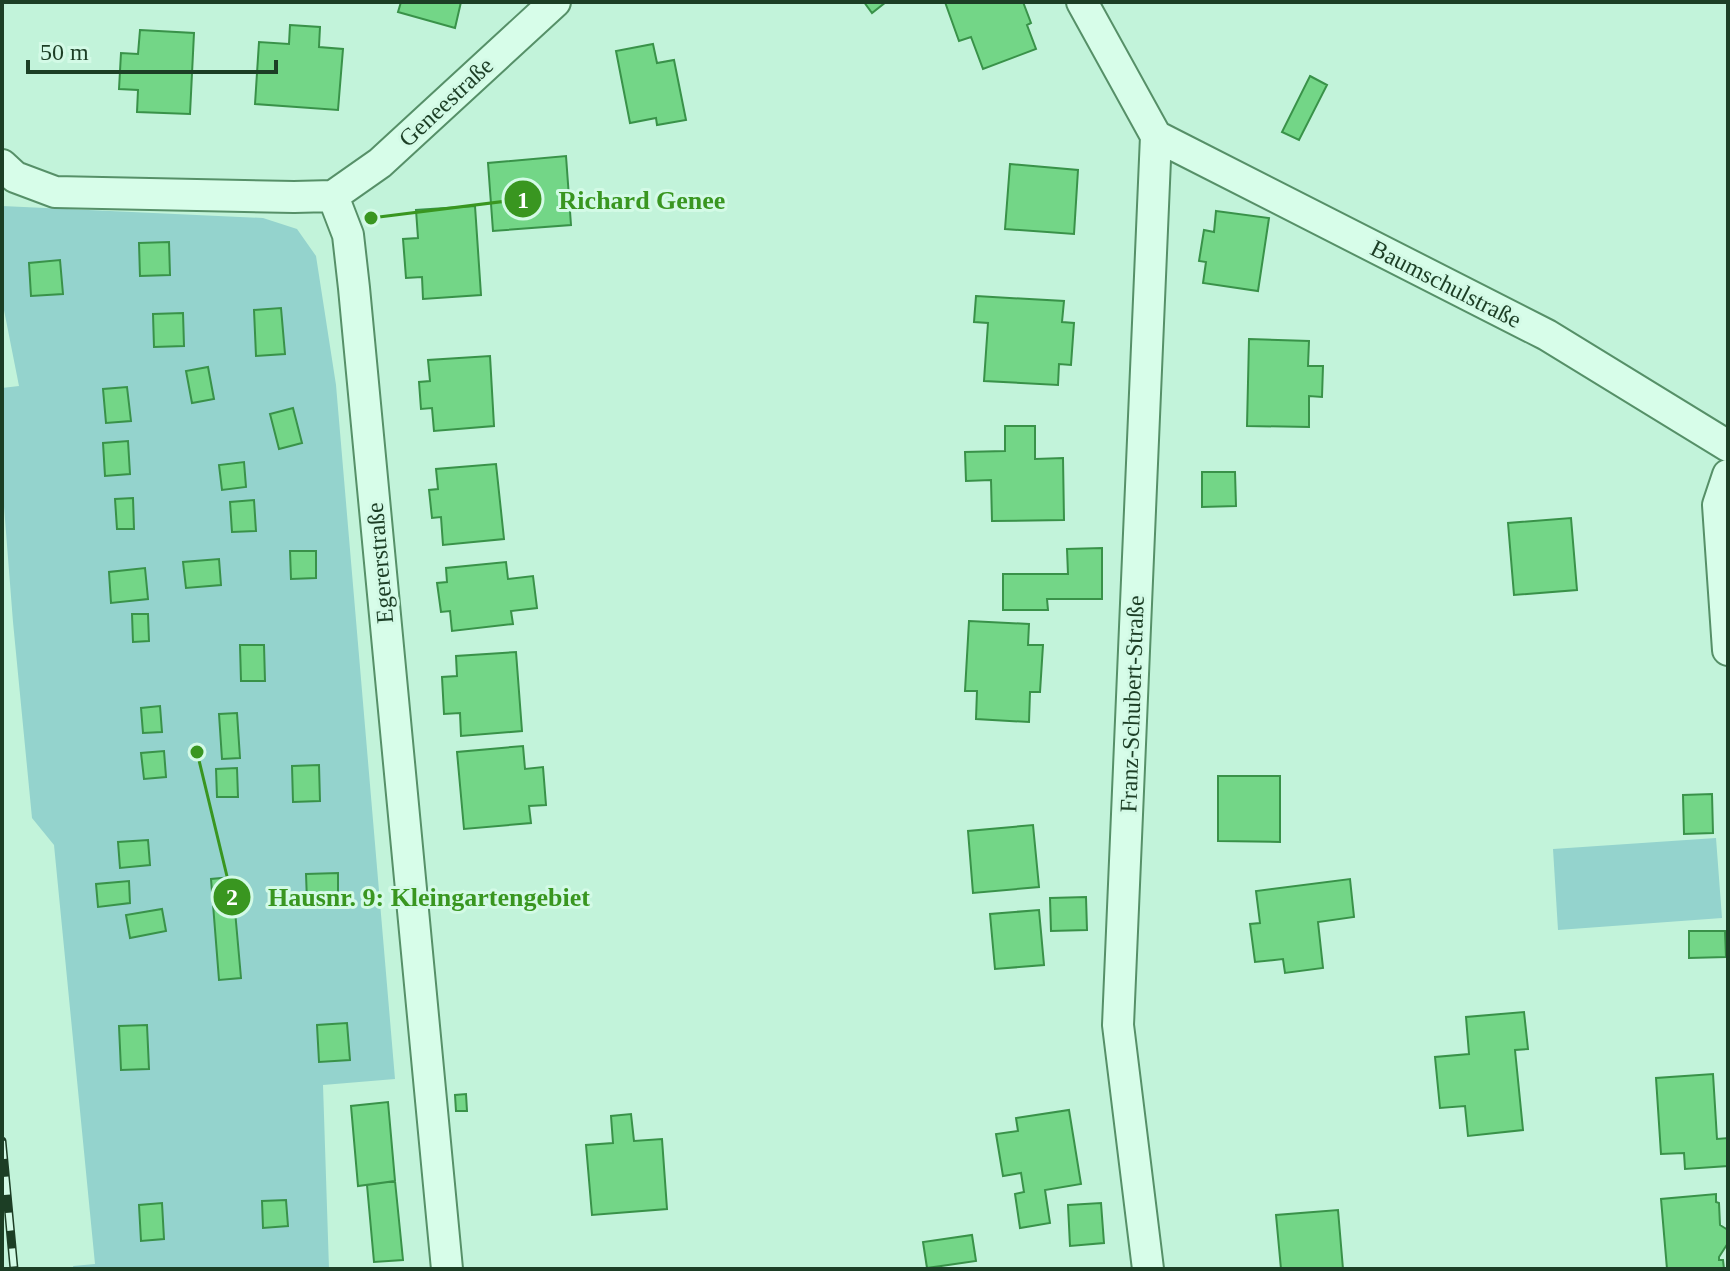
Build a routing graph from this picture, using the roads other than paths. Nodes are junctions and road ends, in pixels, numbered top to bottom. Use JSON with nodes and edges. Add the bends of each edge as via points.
{"nodes":[{"id":1,"x":555,"y":2,"type":"edge"},
{"id":2,"x":1082,"y":2,"type":"edge"},
{"id":3,"x":1156,"y":136,"type":"junction"},
{"id":4,"x":2,"y":165,"type":"edge"},
{"id":5,"x":333,"y":196,"type":"junction"},
{"id":6,"x":1728,"y":446,"type":"edge"},
{"id":7,"x":1728,"y":475,"type":"edge"},
{"id":8,"x":1728,"y":650,"type":"edge"},
{"id":9,"x":447,"y":1269,"type":"edge"},
{"id":10,"x":1148,"y":1269,"type":"edge"}],
"edges":[{"from":1,"to":5,"type":"street","name":"Geneestraße","via":[[380,163]]},
{"from":2,"to":3,"type":"street"},
{"from":3,"to":6,"type":"street","name":"Baumschulstraße","via":[[1547,335]]},
{"from":3,"to":10,"type":"street","name":"Franz-Schubert-Straße","via":[[1118,1025]]},
{"from":4,"to":5,"type":"street","via":[[15,177],[55,192]]},
{"from":5,"to":9,"type":"street","name":"Egererstraße","via":[[348,235],[353,274]]},
{"from":7,"to":8,"type":"street","via":[[1718,505]]}]}
